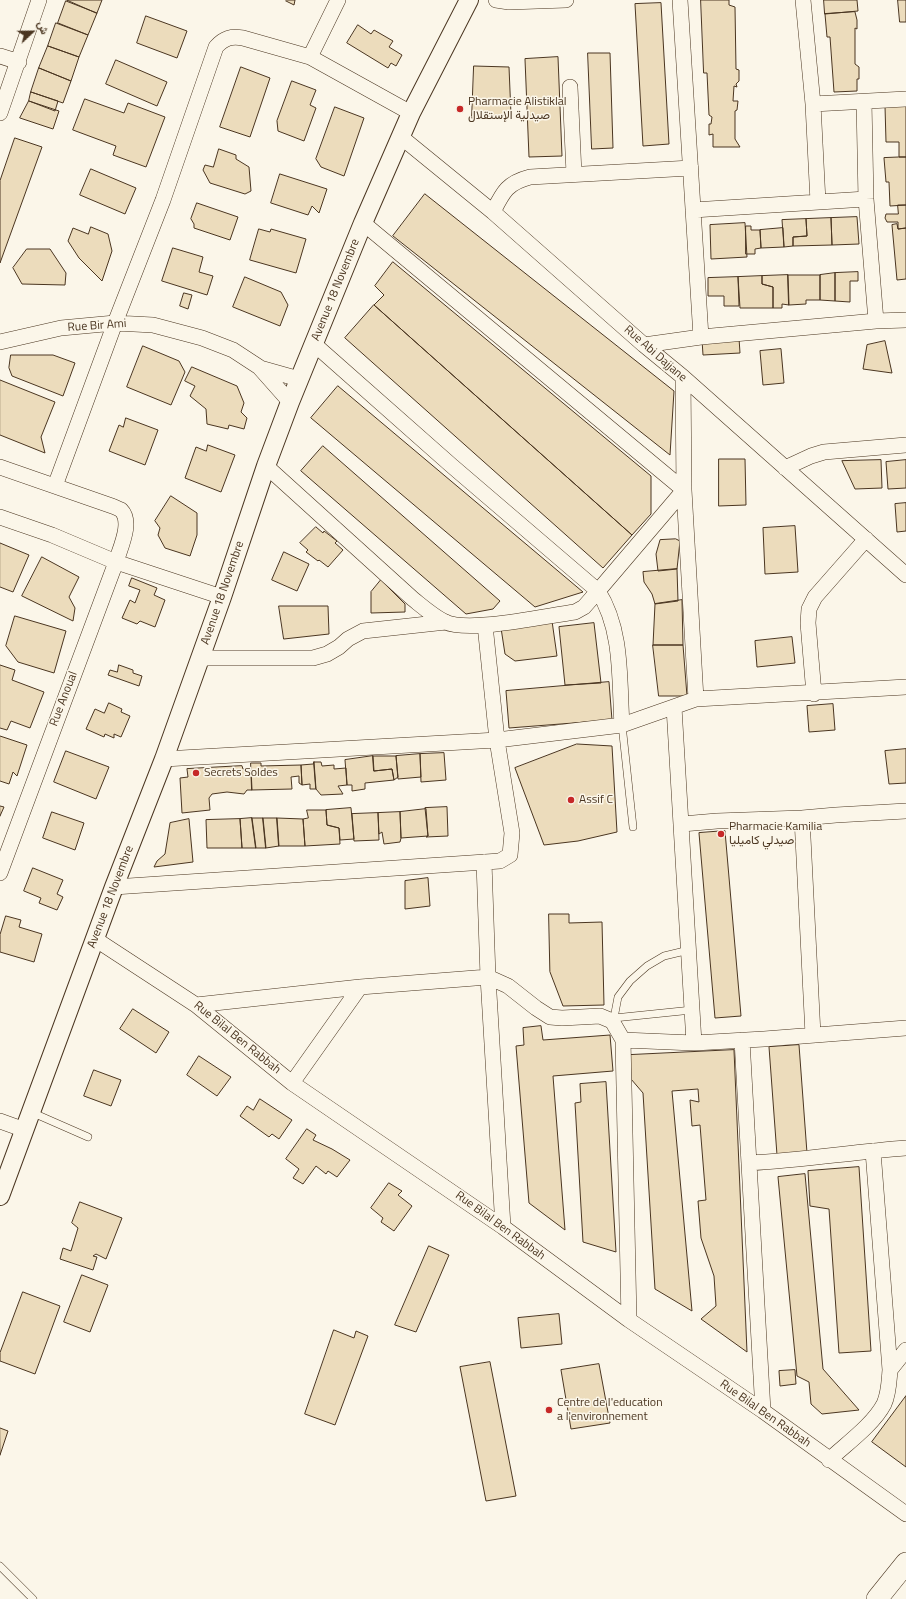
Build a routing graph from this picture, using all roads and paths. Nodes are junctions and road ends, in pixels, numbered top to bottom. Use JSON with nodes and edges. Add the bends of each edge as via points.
{"nodes":[{"id":1,"x":39,"y":0,"type":"edge"},
{"id":2,"x":338,"y":0,"type":"edge"},
{"id":3,"x":469,"y":0,"type":"edge"},
{"id":4,"x":496,"y":0,"type":"edge"},
{"id":5,"x":566,"y":0,"type":"edge"},
{"id":6,"x":680,"y":0,"type":"edge"},
{"id":7,"x":803,"y":0,"type":"edge"},
{"id":8,"x":0,"y":56,"type":"edge"},
{"id":9,"x":310,"y":57,"type":"junction"},
{"id":10,"x":19,"y":62,"type":"junction"},
{"id":11,"x":570,"y":87,"type":"dead end"},
{"id":12,"x":906,"y":99,"type":"edge"},
{"id":13,"x":864,"y":102,"type":"junction"},
{"id":14,"x":813,"y":104,"type":"junction"},
{"id":15,"x":0,"y":113,"type":"edge"},
{"id":16,"x":411,"y":113,"type":"junction"},
{"id":17,"x":401,"y":136,"type":"junction"},
{"id":18,"x":691,"y":168,"type":"junction"},
{"id":19,"x":574,"y":174,"type":"junction"},
{"id":20,"x":866,"y":199,"type":"junction"},
{"id":21,"x":818,"y":202,"type":"junction"},
{"id":22,"x":693,"y":210,"type":"junction"},
{"id":23,"x":493,"y":212,"type":"junction"},
{"id":24,"x":363,"y":223,"type":"junction"},
{"id":25,"x":906,"y":320,"type":"edge"},
{"id":26,"x":876,"y":321,"type":"junction"},
{"id":27,"x":115,"y":322,"type":"junction"},
{"id":28,"x":701,"y":337,"type":"junction"},
{"id":29,"x":0,"y":342,"type":"edge"},
{"id":30,"x":314,"y":344,"type":"junction"},
{"id":31,"x":644,"y":345,"type":"junction"},
{"id":32,"x":258,"y":367,"type":"junction"},
{"id":33,"x":683,"y":377,"type":"junction"},
{"id":34,"x":299,"y":379,"type":"junction"},
{"id":35,"x":290,"y":402,"type":"junction"},
{"id":36,"x":906,"y":445,"type":"edge"},
{"id":37,"x":266,"y":466,"type":"junction"},
{"id":38,"x":0,"y":467,"type":"edge"},
{"id":39,"x":785,"y":468,"type":"junction"},
{"id":40,"x":55,"y":486,"type":"junction"},
{"id":41,"x":684,"y":490,"type":"junction"},
{"id":42,"x":0,"y":517,"type":"edge"},
{"id":43,"x":866,"y":539,"type":"junction"},
{"id":44,"x":116,"y":562,"type":"junction"},
{"id":45,"x":904,"y":570,"type":"edge"},
{"id":46,"x":598,"y":591,"type":"junction"},
{"id":47,"x":222,"y":598,"type":"junction"},
{"id":48,"x":446,"y":622,"type":"junction"},
{"id":49,"x":485,"y":625,"type":"junction"},
{"id":50,"x":201,"y":658,"type":"junction"},
{"id":51,"x":906,"y":688,"type":"edge"},
{"id":52,"x":814,"y":694,"type":"junction"},
{"id":53,"x":696,"y":700,"type":"junction"},
{"id":54,"x":674,"y":707,"type":"junction"},
{"id":55,"x":622,"y":725,"type":"junction"},
{"id":56,"x":497,"y":740,"type":"junction"},
{"id":57,"x":164,"y":759,"type":"junction"},
{"id":58,"x":906,"y":811,"type":"edge"},
{"id":59,"x":802,"y":818,"type":"junction"},
{"id":60,"x":682,"y":824,"type":"junction"},
{"id":61,"x":633,"y":827,"type":"dead end"},
{"id":62,"x":484,"y":862,"type":"junction"},
{"id":63,"x":0,"y":873,"type":"edge"},
{"id":64,"x":114,"y":887,"type":"junction"},
{"id":65,"x":95,"y":939,"type":"junction"},
{"id":66,"x":689,"y":950,"type":"junction"},
{"id":67,"x":488,"y":977,"type":"junction"},
{"id":68,"x":360,"y":987,"type":"junction"},
{"id":69,"x":196,"y":1004,"type":"junction"},
{"id":70,"x":692,"y":1010,"type":"junction"},
{"id":71,"x":613,"y":1020,"type":"junction"},
{"id":72,"x":906,"y":1028,"type":"edge"},
{"id":73,"x":813,"y":1034,"type":"junction"},
{"id":74,"x":623,"y":1040,"type":"junction"},
{"id":75,"x":742,"y":1040,"type":"junction"},
{"id":76,"x":694,"y":1043,"type":"junction"},
{"id":77,"x":292,"y":1083,"type":"junction"},
{"id":78,"x":31,"y":1112,"type":"junction"},
{"id":79,"x":0,"y":1121,"type":"edge"},
{"id":80,"x":25,"y":1130,"type":"junction"},
{"id":81,"x":88,"y":1137,"type":"dead end"},
{"id":82,"x":906,"y":1148,"type":"edge"},
{"id":83,"x":873,"y":1151,"type":"junction"},
{"id":84,"x":750,"y":1163,"type":"junction"},
{"id":85,"x":0,"y":1196,"type":"edge"},
{"id":86,"x":503,"y":1226,"type":"junction"},
{"id":87,"x":629,"y":1320,"type":"junction"},
{"id":88,"x":906,"y":1350,"type":"edge"},
{"id":89,"x":890,"y":1370,"type":"junction"},
{"id":90,"x":763,"y":1411,"type":"junction"},
{"id":91,"x":829,"y":1460,"type":"junction"},
{"id":92,"x":906,"y":1514,"type":"edge"},
{"id":93,"x":906,"y":1563,"type":"edge"},
{"id":94,"x":0,"y":1566,"type":"edge"},
{"id":95,"x":33,"y":1599,"type":"edge"},
{"id":96,"x":878,"y":1599,"type":"edge"}],
"edges":[{"from":1,"to":10,"type":"street"},
{"from":2,"to":9,"type":"street"},
{"from":3,"to":16,"type":"street","name":"Avenue 18 Novembre"},
{"from":4,"to":5,"type":"street"},
{"from":6,"to":18,"type":"street"},
{"from":7,"to":14,"type":"street"},
{"from":8,"to":10,"type":"street"},
{"from":9,"to":16,"type":"street"},
{"from":9,"to":27,"type":"street","via":[[233,36],[226,38],[216,47],[163,200]]},
{"from":10,"to":15,"type":"street"},
{"from":11,"to":19,"type":"street"},
{"from":12,"to":13,"type":"street"},
{"from":13,"to":14,"type":"street"},
{"from":13,"to":20,"type":"street"},
{"from":14,"to":21,"type":"street"},
{"from":16,"to":17,"type":"street","name":"Avenue 18 Novembre"},
{"from":17,"to":23,"type":"street","name":"Rue Abi Dajjane"},
{"from":17,"to":24,"type":"street","name":"Avenue 18 Novembre"},
{"from":18,"to":19,"type":"street"},
{"from":18,"to":22,"type":"street"},
{"from":19,"to":23,"type":"street","via":[[520,179],[503,191]]},
{"from":20,"to":21,"type":"street"},
{"from":20,"to":26,"type":"street"},
{"from":21,"to":22,"type":"street"},
{"from":22,"to":28,"type":"street"},
{"from":23,"to":31,"type":"street","name":"Rue Abi Dajjane"},
{"from":24,"to":30,"type":"street","name":"Avenue 18 Novembre"},
{"from":24,"to":41,"type":"street"},
{"from":25,"to":26,"type":"street"},
{"from":26,"to":28,"type":"street"},
{"from":27,"to":29,"type":"street","name":"Rue Bir Ami","via":[[61,328]]},
{"from":27,"to":32,"type":"street","name":"Rue Bir Ami","via":[[153,325],[202,338],[233,350]]},
{"from":27,"to":40,"type":"street"},
{"from":28,"to":31,"type":"street"},
{"from":30,"to":34,"type":"street","name":"Avenue 18 Novembre"},
{"from":30,"to":46,"type":"street"},
{"from":31,"to":33,"type":"street","name":"Rue Abi Dajjane"},
{"from":32,"to":34,"type":"street","name":"Rue Bir Ami"},
{"from":32,"to":35,"type":"street","name":"Rue Bir Ami"},
{"from":33,"to":39,"type":"street","name":"Rue Abi Dajjane"},
{"from":33,"to":41,"type":"street"},
{"from":34,"to":35,"type":"street","name":"Avenue 18 Novembre"},
{"from":35,"to":37,"type":"street","name":"Avenue 18 Novembre"},
{"from":36,"to":39,"type":"street","via":[[824,452]]},
{"from":37,"to":47,"type":"street","name":"Avenue 18 Novembre"},
{"from":37,"to":48,"type":"street","via":[[428,612]]},
{"from":38,"to":40,"type":"street"},
{"from":39,"to":43,"type":"street","name":"Rue Abi Dajjane"},
{"from":40,"to":44,"type":"street","name":"Rue Anoual","via":[[121,510],[127,525]]},
{"from":41,"to":46,"type":"street"},
{"from":41,"to":53,"type":"street"},
{"from":42,"to":44,"type":"street","via":[[52,535]]},
{"from":43,"to":45,"type":"street","name":"Rue Abi Dajjane"},
{"from":43,"to":52,"type":"street","via":[[815,597],[809,609]]},
{"from":44,"to":47,"type":"street"},
{"from":44,"to":63,"type":"street","name":"Rue Anoual"},
{"from":46,"to":49,"type":"street","via":[[584,607],[575,612]]},
{"from":46,"to":55,"type":"street","via":[[613,620]]},
{"from":47,"to":50,"type":"street","name":"Avenue 18 Novembre"},
{"from":48,"to":49,"type":"street","via":[[463,626]]},
{"from":48,"to":50,"type":"street","via":[[362,631],[327,654],[313,658]]},
{"from":49,"to":56,"type":"street"},
{"from":50,"to":57,"type":"street","name":"Avenue 18 Novembre"},
{"from":51,"to":52,"type":"street"},
{"from":52,"to":53,"type":"street"},
{"from":53,"to":54,"type":"street"},
{"from":54,"to":55,"type":"street"},
{"from":54,"to":60,"type":"street"},
{"from":55,"to":56,"type":"street"},
{"from":55,"to":61,"type":"lane"},
{"from":56,"to":57,"type":"street"},
{"from":56,"to":62,"type":"street","via":[[512,844],[510,854],[500,861]]},
{"from":57,"to":64,"type":"street","name":"Avenue 18 Novembre"},
{"from":58,"to":59,"type":"street"},
{"from":59,"to":60,"type":"street"},
{"from":59,"to":73,"type":"street"},
{"from":60,"to":66,"type":"street"},
{"from":62,"to":64,"type":"street"},
{"from":62,"to":67,"type":"street"},
{"from":64,"to":65,"type":"street","name":"Avenue 18 Novembre"},
{"from":65,"to":69,"type":"street","name":"Rue Bilal Ben Rabbah"},
{"from":65,"to":78,"type":"street","name":"Avenue 18 Novembre"},
{"from":66,"to":70,"type":"street"},
{"from":66,"to":71,"type":"lane","via":[[664,956],[647,966],[630,981],[618,997]]},
{"from":67,"to":68,"type":"street"},
{"from":67,"to":71,"type":"street","via":[[508,986],[550,1017],[600,1016]]},
{"from":67,"to":86,"type":"street"},
{"from":68,"to":69,"type":"street"},
{"from":68,"to":77,"type":"street"},
{"from":69,"to":77,"type":"street","name":"Rue Bilal Ben Rabbah"},
{"from":70,"to":71,"type":"lane"},
{"from":70,"to":76,"type":"street"},
{"from":71,"to":74,"type":"street"},
{"from":72,"to":73,"type":"street"},
{"from":73,"to":75,"type":"street"},
{"from":74,"to":76,"type":"street"},
{"from":74,"to":87,"type":"street"},
{"from":75,"to":76,"type":"street"},
{"from":75,"to":84,"type":"street"},
{"from":77,"to":86,"type":"street","name":"Rue Bilal Ben Rabbah"},
{"from":78,"to":80,"type":"street","name":"Avenue 18 Novembre"},
{"from":78,"to":81,"type":"lane"},
{"from":79,"to":80,"type":"street"},
{"from":80,"to":85,"type":"street","name":"Avenue 18 Novembre"},
{"from":82,"to":83,"type":"street"},
{"from":83,"to":84,"type":"street"},
{"from":83,"to":89,"type":"street"},
{"from":84,"to":90,"type":"street"},
{"from":86,"to":87,"type":"street","name":"Rue Bilal Ben Rabbah"},
{"from":87,"to":90,"type":"street","name":"Rue Bilal Ben Rabbah"},
{"from":88,"to":89,"type":"street"},
{"from":89,"to":91,"type":"street","via":[[889,1388],[884,1404],[862,1430]]},
{"from":90,"to":91,"type":"street","name":"Rue Bilal Ben Rabbah"},
{"from":91,"to":92,"type":"street","name":"Rue Bilal Ben Rabbah"},
{"from":93,"to":96,"type":"main road"},
{"from":94,"to":95,"type":"lane"}]}
